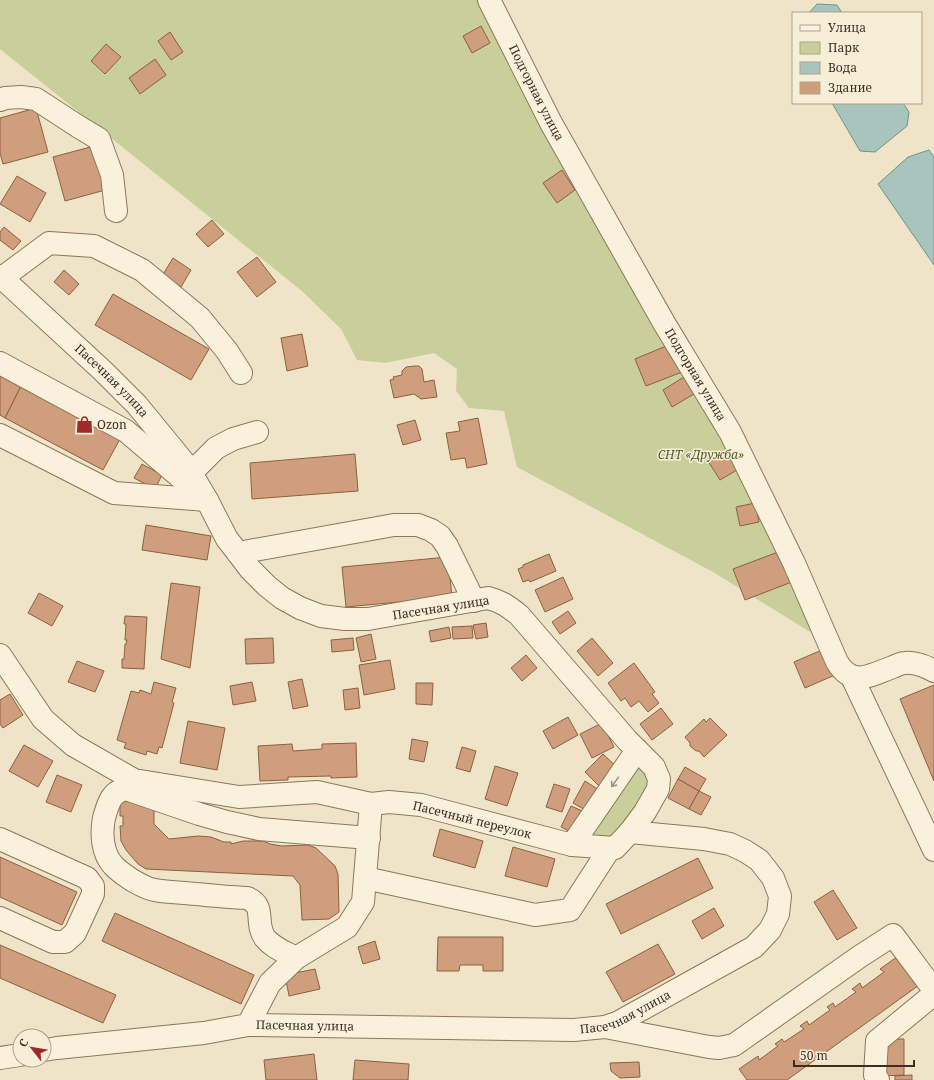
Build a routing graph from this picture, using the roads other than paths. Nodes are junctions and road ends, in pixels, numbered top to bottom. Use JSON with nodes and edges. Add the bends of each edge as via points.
{"nodes":[{"id":1,"x":489,"y":0,"type":"edge"},
{"id":2,"x":0,"y":100,"type":"edge"},
{"id":3,"x":116,"y":211,"type":"dead end"},
{"id":4,"x":1,"y":280,"type":"edge"},
{"id":5,"x":0,"y":363,"type":"edge"},
{"id":6,"x":241,"y":372,"type":"dead end"},
{"id":7,"x":257,"y":432,"type":"dead end"},
{"id":8,"x":0,"y":435,"type":"edge"},
{"id":9,"x":191,"y":473,"type":"junction"},
{"id":10,"x":207,"y":500,"type":"junction"},
{"id":11,"x":238,"y":553,"type":"junction"},
{"id":12,"x":474,"y":601,"type":"junction"},
{"id":13,"x":0,"y":655,"type":"edge"},
{"id":14,"x":934,"y":671,"type":"edge"},
{"id":15,"x":852,"y":677,"type":"junction"},
{"id":16,"x":637,"y":750,"type":"junction"},
{"id":17,"x":371,"y":804,"type":"junction"},
{"id":18,"x":630,"y":832,"type":"junction"},
{"id":19,"x":369,"y":838,"type":"dead end"},
{"id":20,"x":0,"y":839,"type":"edge"},
{"id":21,"x":572,"y":845,"type":"junction"},
{"id":22,"x":610,"y":848,"type":"junction"},
{"id":23,"x":934,"y":850,"type":"edge"},
{"id":24,"x":365,"y":878,"type":"junction"},
{"id":25,"x":0,"y":918,"type":"edge"},
{"id":26,"x":296,"y":958,"type":"junction"},
{"id":27,"x":934,"y":990,"type":"edge"},
{"id":28,"x":934,"y":994,"type":"edge"},
{"id":29,"x":248,"y":1025,"type":"junction"},
{"id":30,"x":605,"y":1027,"type":"junction"},
{"id":31,"x":52,"y":1049,"type":"edge"},
{"id":32,"x":12,"y":1056,"type":"edge"},
{"id":33,"x":0,"y":1058,"type":"edge"},
{"id":34,"x":878,"y":1080,"type":"edge"}],
"edges":[{"from":1,"to":15,"type":"street","name":"Подгорная улица","via":[[551,123],[664,323],[730,432],[794,563],[837,662],[846,674]]},
{"from":2,"to":3,"type":"street","via":[[21,97],[36,99],[99,139],[112,176]]},
{"from":4,"to":6,"type":"street","via":[[49,243],[94,246],[142,270],[200,318]]},
{"from":4,"to":9,"type":"street","name":"Пасечная улица","via":[[103,371],[137,405]]},
{"from":5,"to":10,"type":"street","name":"Пасечная улица","via":[[126,431]]},
{"from":7,"to":9,"type":"street","via":[[233,438],[216,448]]},
{"from":8,"to":10,"type":"street","via":[[114,493]]},
{"from":9,"to":10,"type":"street","name":"Пасечная улица"},
{"from":10,"to":11,"type":"street","name":"Пасечная улица","via":[[227,539]]},
{"from":11,"to":12,"type":"street","name":"Пасечная улица","via":[[250,569],[282,598],[321,616],[368,620]]},
{"from":11,"to":12,"type":"street","via":[[394,524],[418,525],[440,536]]},
{"from":12,"to":16,"type":"street","name":"Пасечная улица","via":[[488,598],[497,600],[519,615]]},
{"from":13,"to":17,"type":"street","name":"Пасечный переулок","via":[[43,719],[73,745],[134,780],[239,797],[317,792]]},
{"from":14,"to":15,"type":"street","via":[[926,666],[903,663],[862,678]]},
{"from":15,"to":23,"type":"street"},
{"from":16,"to":18,"type":"street","name":"Пасечная улица","via":[[654,767],[659,779],[658,789],[646,812]]},
{"from":16,"to":21,"type":"street","one_way":true},
{"from":17,"to":21,"type":"street","name":"Пасечный переулок","via":[[389,802],[422,805]]},
{"from":17,"to":24,"type":"street","name":"Пасечная улица"},
{"from":18,"to":22,"type":"street","name":"Пасечная улица","via":[[615,848]]},
{"from":18,"to":30,"type":"street","name":"Пасечная улица","via":[[704,839],[730,844],[745,851],[759,860],[773,878],[780,896],[778,914],[770,930],[754,947],[617,1023]]},
{"from":19,"to":26,"type":"street","via":[[259,829],[199,814],[126,789],[119,790],[110,800],[103,826],[103,838],[106,854],[124,875],[154,890],[252,900],[258,906],[260,929],[264,937],[272,946]]},
{"from":20,"to":25,"type":"street","via":[[87,878],[93,886],[93,894],[75,933],[65,942],[53,942]]},
{"from":21,"to":22,"type":"street","name":"Пасечный переулок"},
{"from":22,"to":24,"type":"street","via":[[570,910],[535,915]]},
{"from":24,"to":26,"type":"street","name":"Пасечная улица","via":[[363,902],[347,927]]},
{"from":26,"to":29,"type":"street","name":"Пасечная улица","via":[[270,982]]},
{"from":27,"to":30,"type":"street","via":[[893,935],[734,1045],[709,1047]]},
{"from":28,"to":34,"type":"street","via":[[877,1041],[875,1075]]},
{"from":29,"to":30,"type":"street","name":"Пасечная улица","via":[[574,1030]]},
{"from":29,"to":31,"type":"street","name":"Пасечная улица","via":[[204,1033]]},
{"from":32,"to":33,"type":"street"}]}
